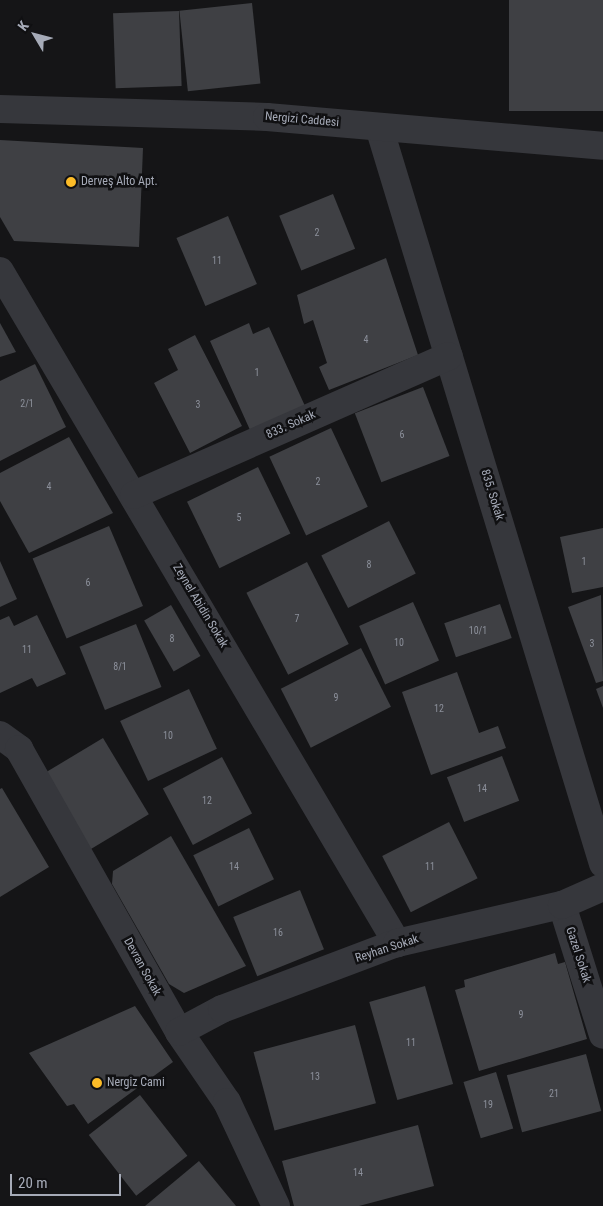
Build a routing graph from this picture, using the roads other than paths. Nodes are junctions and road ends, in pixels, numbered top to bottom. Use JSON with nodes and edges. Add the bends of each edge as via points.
{"nodes":[{"id":1,"x":0,"y":109,"type":"edge"},
{"id":2,"x":379,"y":127,"type":"junction"},
{"id":3,"x":603,"y":146,"type":"edge"},
{"id":4,"x":0,"y":271,"type":"edge"},
{"id":5,"x":449,"y":356,"type":"junction"},
{"id":6,"x":134,"y":495,"type":"junction"},
{"id":7,"x":0,"y":735,"type":"edge"},
{"id":8,"x":603,"y":864,"type":"edge"},
{"id":9,"x":603,"y":887,"type":"edge"},
{"id":10,"x":562,"y":905,"type":"junction"},
{"id":11,"x":397,"y":944,"type":"junction"},
{"id":12,"x":179,"y":1032,"type":"junction"},
{"id":13,"x":603,"y":1035,"type":"edge"},
{"id":14,"x":276,"y":1206,"type":"edge"}],
"edges":[{"from":1,"to":2,"type":"street","name":"Nergizi Caddesi","via":[[267,117]]},
{"from":2,"to":3,"type":"street","name":"Nergizi Caddesi"},
{"from":2,"to":5,"type":"street","name":"835. Sokak"},
{"from":4,"to":6,"type":"street","name":"Zeynel Abidin Sokak"},
{"from":5,"to":6,"type":"street","name":"833. Sokak"},
{"from":5,"to":8,"type":"street","name":"835. Sokak"},
{"from":6,"to":11,"type":"street","name":"Zeynel Abidin Sokak"},
{"from":7,"to":12,"type":"street","name":"Devran Sokak","via":[[19,749]]},
{"from":9,"to":10,"type":"street","name":"Reyhan Sokak"},
{"from":10,"to":11,"type":"street","name":"Reyhan Sokak"},
{"from":10,"to":13,"type":"street","name":"Gazel Sokak"},
{"from":11,"to":12,"type":"street","name":"Reyhan Sokak","via":[[222,1009]]},
{"from":12,"to":14,"type":"street","name":"Devran Sokak","via":[[227,1102]]}]}
